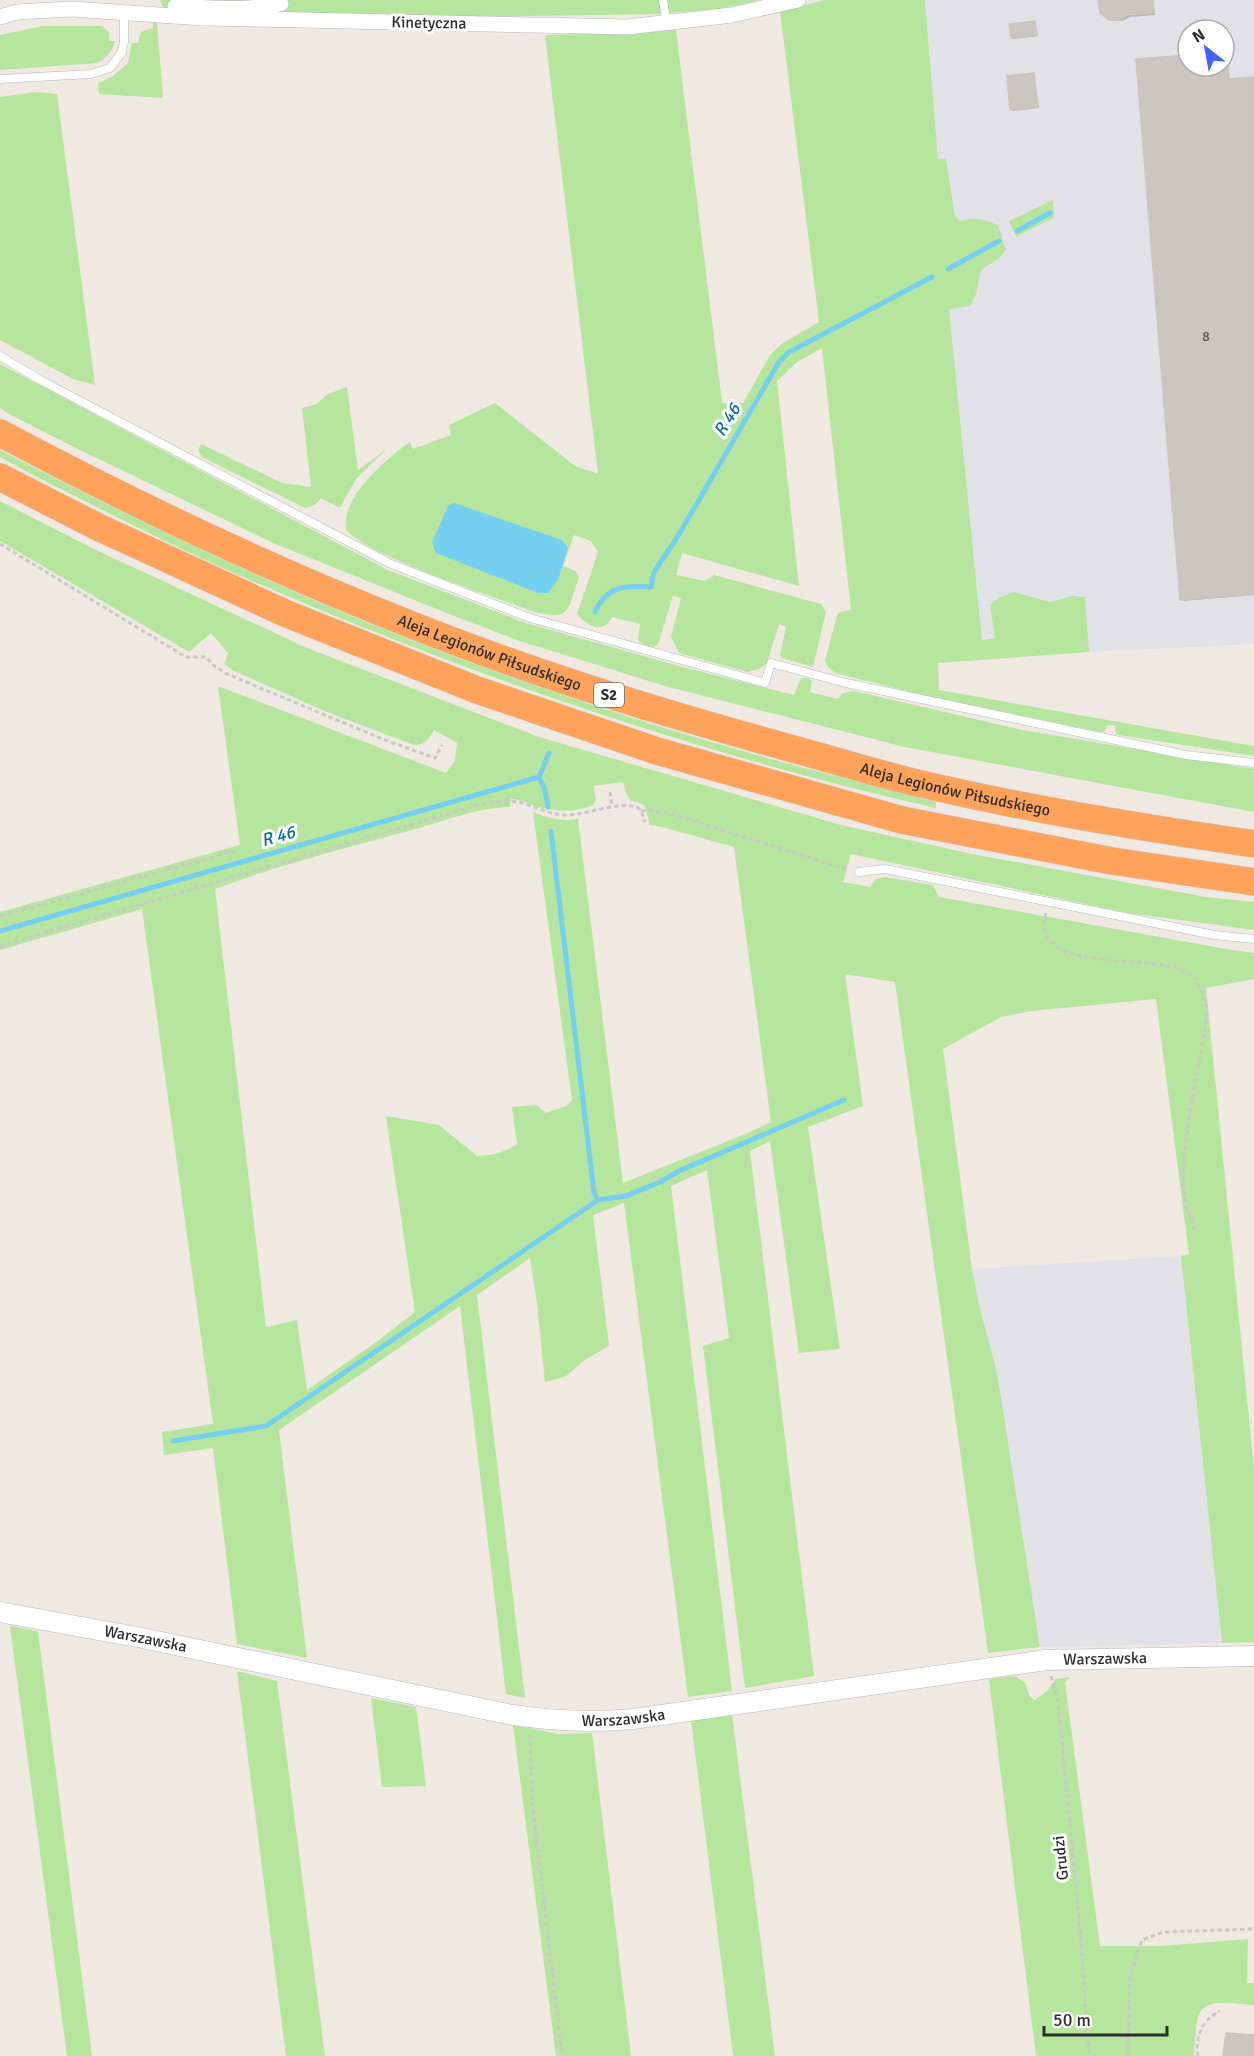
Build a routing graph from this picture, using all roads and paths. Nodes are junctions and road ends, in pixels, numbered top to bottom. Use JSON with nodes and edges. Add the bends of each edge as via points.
{"nodes":[{"id":1,"x":663,"y":0,"type":"edge"},
{"id":2,"x":798,"y":0,"type":"edge"},
{"id":3,"x":281,"y":4,"type":"dead end"},
{"id":4,"x":58,"y":9,"type":"junction"},
{"id":5,"x":124,"y":12,"type":"junction"},
{"id":6,"x":0,"y":17,"type":"edge"},
{"id":7,"x":667,"y":24,"type":"junction"},
{"id":8,"x":0,"y":79,"type":"edge"},
{"id":9,"x":0,"y":356,"type":"edge"},
{"id":10,"x":0,"y":433,"type":"edge"},
{"id":11,"x":0,"y":477,"type":"edge"},
{"id":12,"x":0,"y":544,"type":"edge"},
{"id":13,"x":442,"y":745,"type":"dead end"},
{"id":14,"x":1254,"y":763,"type":"edge"},
{"id":15,"x":610,"y":792,"type":"dead end"},
{"id":16,"x":612,"y":807,"type":"junction"},
{"id":17,"x":641,"y":811,"type":"junction"},
{"id":18,"x":645,"y":822,"type":"dead end"},
{"id":19,"x":1254,"y":844,"type":"edge"},
{"id":20,"x":239,"y":850,"type":"dead end"},
{"id":21,"x":859,"y":872,"type":"joint"},
{"id":22,"x":1254,"y":882,"type":"edge"},
{"id":23,"x":1049,"y":903,"type":"junction"},
{"id":24,"x":0,"y":916,"type":"edge"},
{"id":25,"x":1254,"y":939,"type":"edge"},
{"id":26,"x":0,"y":946,"type":"edge"},
{"id":27,"x":1195,"y":1229,"type":"dead end"},
{"id":28,"x":0,"y":1612,"type":"edge"},
{"id":29,"x":1254,"y":1656,"type":"edge"},
{"id":30,"x":1046,"y":1660,"type":"junction"},
{"id":31,"x":530,"y":1718,"type":"junction"},
{"id":32,"x":1254,"y":1929,"type":"edge"},
{"id":33,"x":1220,"y":2011,"type":"dead end"},
{"id":34,"x":562,"y":2056,"type":"edge"},
{"id":35,"x":1089,"y":2056,"type":"edge"},
{"id":36,"x":1128,"y":2056,"type":"edge"},
{"id":37,"x":1198,"y":2056,"type":"edge"}],
"edges":[{"from":1,"to":7,"type":"lane"},
{"from":2,"to":7,"type":"street","name":"Kinetyczna"},
{"from":3,"to":4,"type":"street","name":"Kinetyczna","via":[[240,9]]},
{"from":4,"to":5,"type":"street","name":"Kinetyczna"},
{"from":4,"to":6,"type":"street","name":"Kinetyczna"},
{"from":5,"to":7,"type":"street","name":"Kinetyczna","via":[[203,18],[557,26]]},
{"from":5,"to":8,"type":"lane","via":[[122,52],[110,68],[91,74]]},
{"from":9,"to":14,"type":"lane","via":[[391,564],[530,618],[765,682],[771,663],[846,683],[1186,755]]},
{"from":10,"to":19,"type":"highway","name":"Aleja Legionów Piłsudskiego","number":"S2","via":[[257,560],[418,628],[589,689],[696,723],[912,782],[1038,809]]},
{"from":11,"to":22,"type":"highway","number":"S2","via":[[287,614],[477,690],[657,751],[902,820],[1112,861]]},
{"from":12,"to":13,"type":"path","via":[[186,657],[206,657],[227,674],[435,758]]},
{"from":15,"to":16,"type":"path"},
{"from":16,"to":17,"type":"path","via":[[636,807]]},
{"from":16,"to":26,"type":"path","via":[[558,815],[518,802],[485,803]]},
{"from":17,"to":18,"type":"path"},
{"from":17,"to":21,"type":"path","via":[[672,814]]},
{"from":20,"to":24,"type":"path"},
{"from":21,"to":23,"type":"lane","via":[[885,869]]},
{"from":23,"to":25,"type":"lane"},
{"from":23,"to":27,"type":"path","via":[[1044,924],[1048,938],[1066,953],[1176,968],[1194,978],[1206,1000],[1183,1187]]},
{"from":28,"to":31,"type":"street","name":"Warszawska"},
{"from":29,"to":30,"type":"street","name":"Warszawska"},
{"from":30,"to":31,"type":"street","name":"Warszawska","via":[[633,1719],[579,1723]]},
{"from":30,"to":35,"type":"path","name":"Grudzi","via":[[1058,1701]]},
{"from":31,"to":34,"type":"path","via":[[531,1799]]},
{"from":32,"to":36,"type":"path","via":[[1164,1932],[1142,1940],[1131,1975]]},
{"from":33,"to":37,"type":"path","via":[[1201,2027]]}]}
